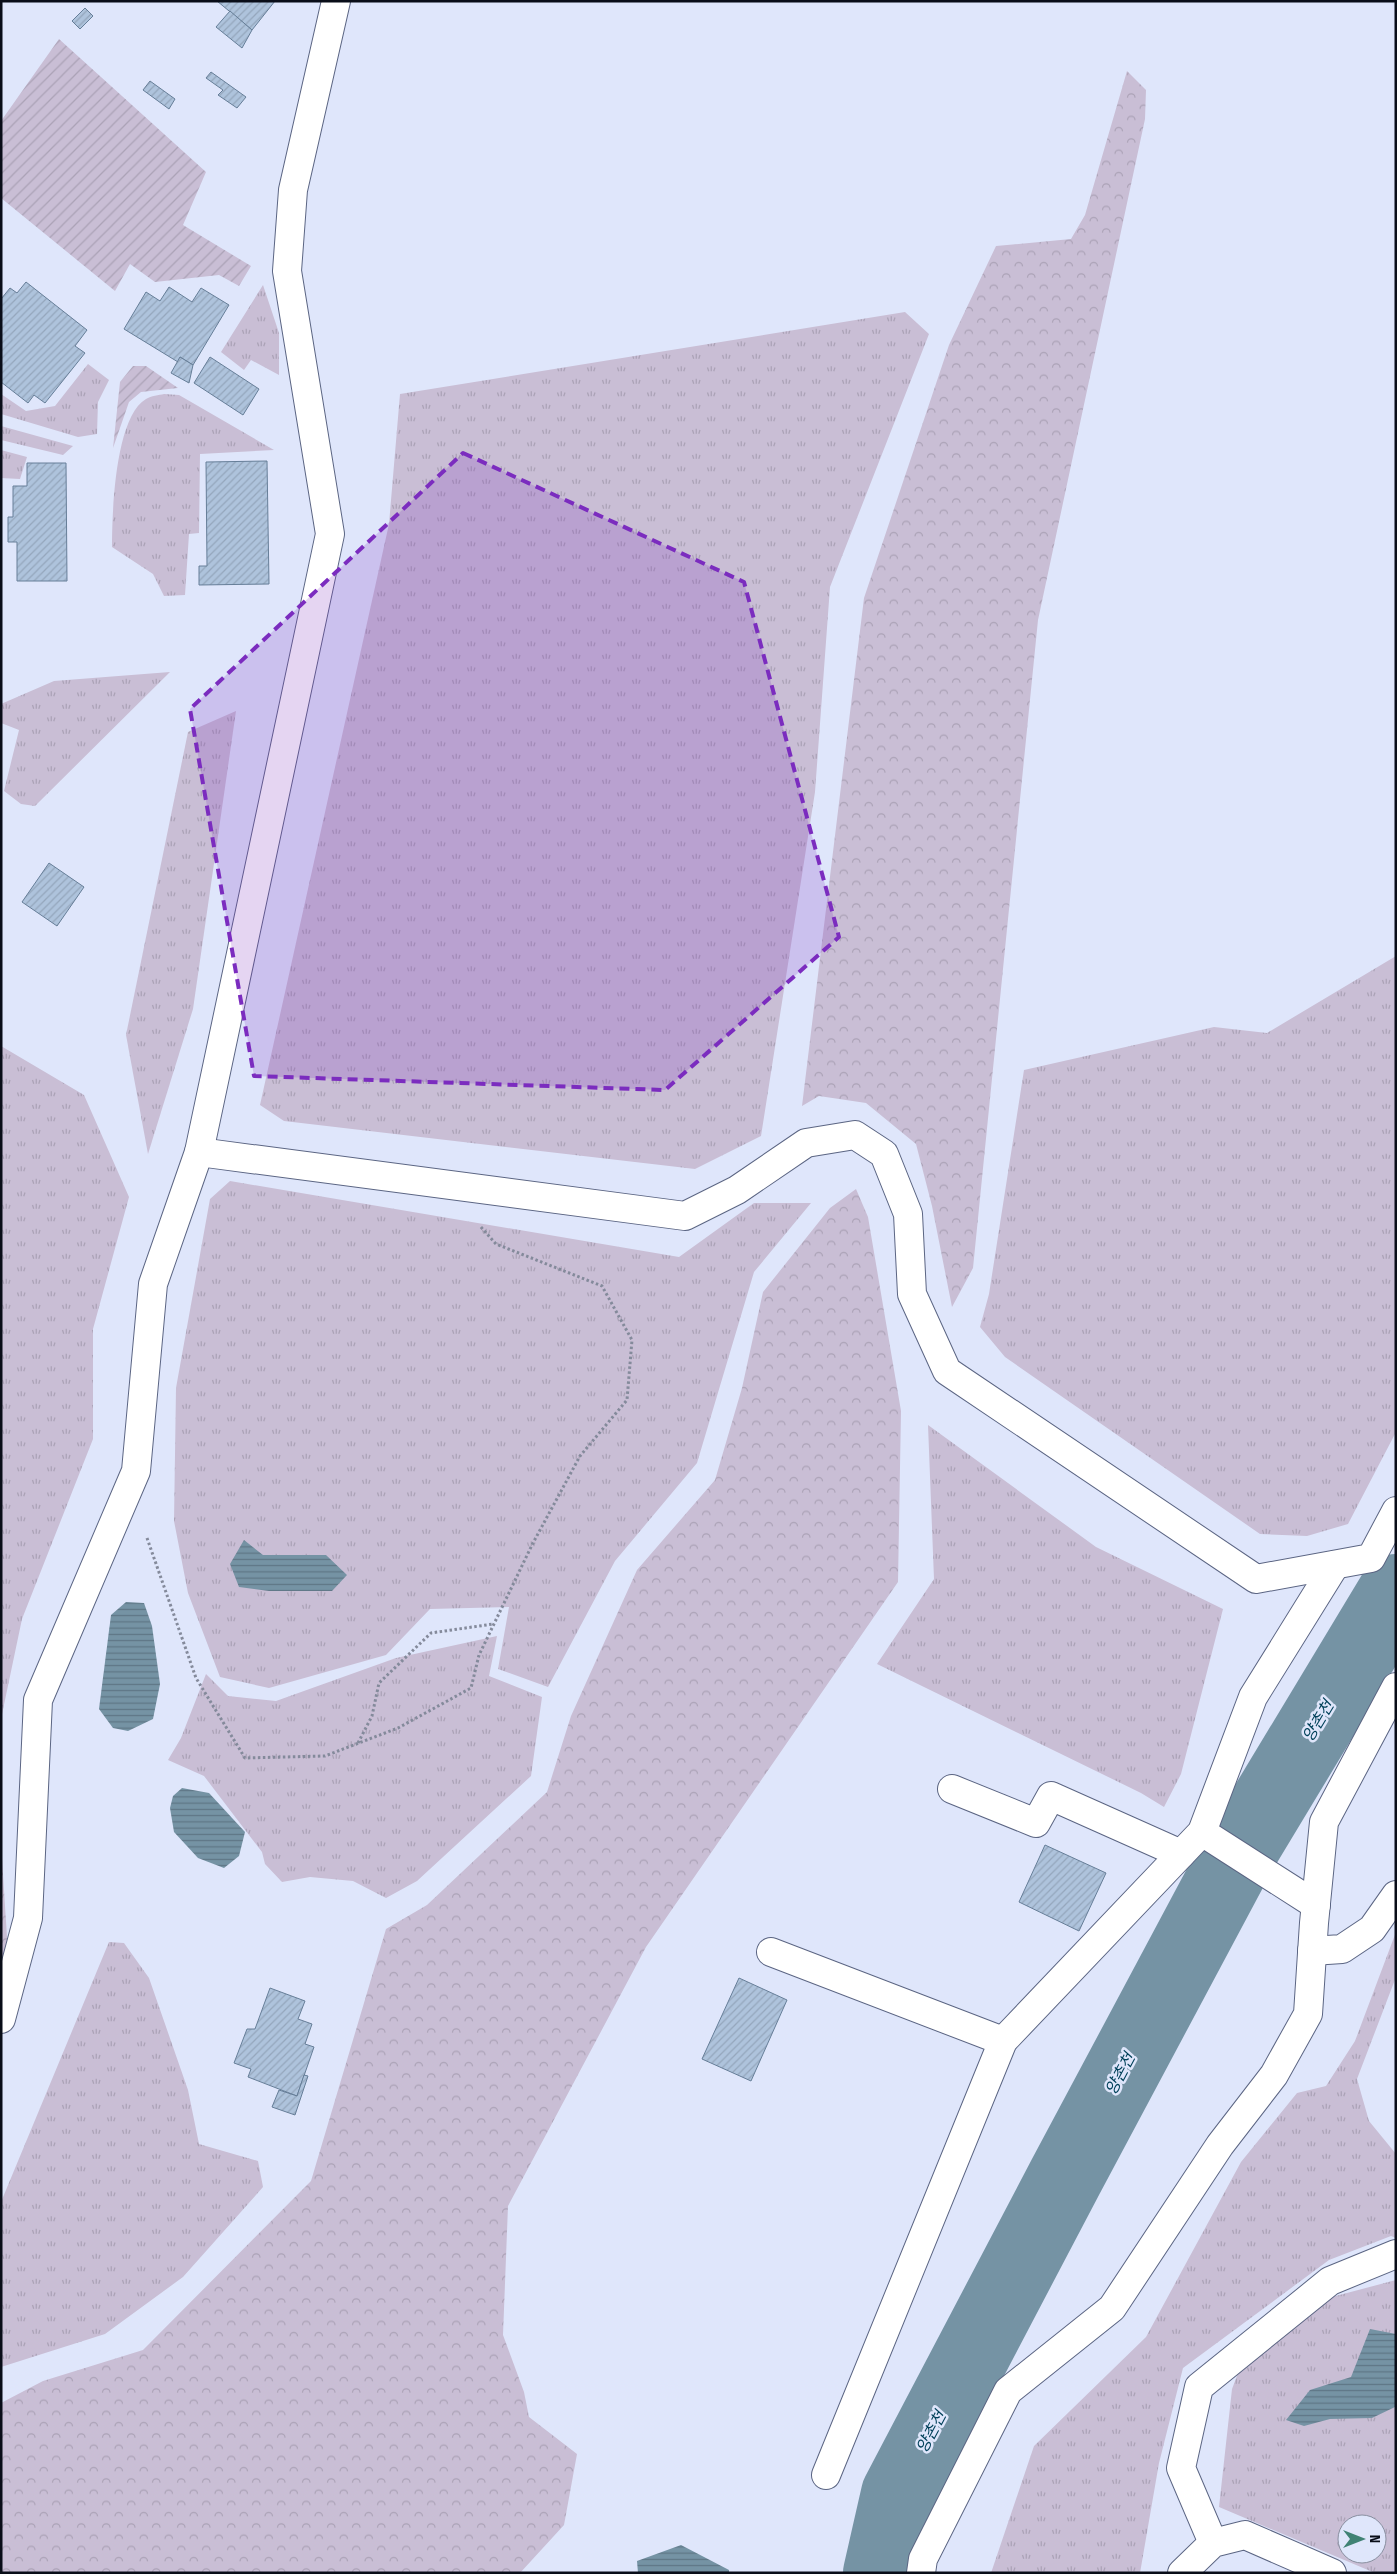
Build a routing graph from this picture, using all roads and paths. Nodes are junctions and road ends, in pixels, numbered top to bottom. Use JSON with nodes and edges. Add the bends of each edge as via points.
{"nodes":[{"id":1,"x":336,"y":1,"type":"edge"},
{"id":2,"x":200,"y":1152,"type":"junction"},
{"id":3,"x":444,"y":1185,"type":"junction"},
{"id":4,"x":129,"y":1488,"type":"junction"},
{"id":5,"x":1396,"y":1511,"type":"edge"},
{"id":6,"x":1334,"y":1565,"type":"junction"},
{"id":7,"x":494,"y":1624,"type":"junction"},
{"id":8,"x":1396,"y":1687,"type":"edge"},
{"id":9,"x":358,"y":1743,"type":"junction"},
{"id":10,"x":952,"y":1790,"type":"dead end"},
{"id":11,"x":1203,"y":1832,"type":"junction"},
{"id":12,"x":1180,"y":1854,"type":"junction"},
{"id":13,"x":1396,"y":1895,"type":"edge"},
{"id":14,"x":1314,"y":1904,"type":"junction"},
{"id":15,"x":1312,"y":1951,"type":"junction"},
{"id":16,"x":771,"y":1952,"type":"dead end"},
{"id":17,"x":1,"y":2020,"type":"edge"},
{"id":18,"x":1003,"y":2041,"type":"junction"},
{"id":19,"x":1396,"y":2254,"type":"edge"},
{"id":20,"x":826,"y":2475,"type":"dead end"},
{"id":21,"x":1213,"y":2543,"type":"junction"},
{"id":22,"x":921,"y":2573,"type":"edge"},
{"id":23,"x":1182,"y":2573,"type":"edge"},
{"id":24,"x":1332,"y":2573,"type":"edge"}],
"edges":[{"from":1,"to":2,"type":"street","via":[[293,190],[287,271],[330,534]]},
{"from":2,"to":3,"type":"street"},
{"from":2,"to":4,"type":"street","via":[[153,1284],[136,1471]]},
{"from":3,"to":6,"type":"street","via":[[685,1216],[736,1190],[806,1143],[855,1135],[884,1154],[908,1214],[912,1294],[947,1371],[1256,1579]]},
{"from":3,"to":7,"type":"path","via":[[496,1244],[602,1286],[632,1340],[627,1400],[580,1456]]},
{"from":4,"to":9,"type":"path","via":[[196,1678],[245,1758],[325,1756]]},
{"from":4,"to":17,"type":"street","via":[[38,1700],[28,1918]]},
{"from":5,"to":6,"type":"street","via":[[1371,1558]]},
{"from":6,"to":11,"type":"street","via":[[1253,1697]]},
{"from":7,"to":9,"type":"path","via":[[479,1655],[471,1688],[398,1728]]},
{"from":7,"to":9,"type":"path","via":[[431,1633],[379,1683],[372,1716]]},
{"from":8,"to":14,"type":"street","via":[[1324,1822]]},
{"from":10,"to":12,"type":"street","via":[[1036,1823],[1051,1796]]},
{"from":11,"to":12,"type":"street"},
{"from":11,"to":14,"type":"street"},
{"from":12,"to":18,"type":"street"},
{"from":13,"to":15,"type":"street","via":[[1372,1929],[1342,1948]]},
{"from":14,"to":15,"type":"street"},
{"from":15,"to":22,"type":"street","via":[[1308,2014],[1274,2075],[1220,2145],[1112,2308],[1008,2391],[923,2560]]},
{"from":16,"to":18,"type":"street"},
{"from":18,"to":20,"type":"street"},
{"from":19,"to":21,"type":"street","via":[[1330,2281],[1199,2388],[1180,2468]]},
{"from":21,"to":23,"type":"street"},
{"from":21,"to":24,"type":"street","via":[[1245,2535]]}]}
